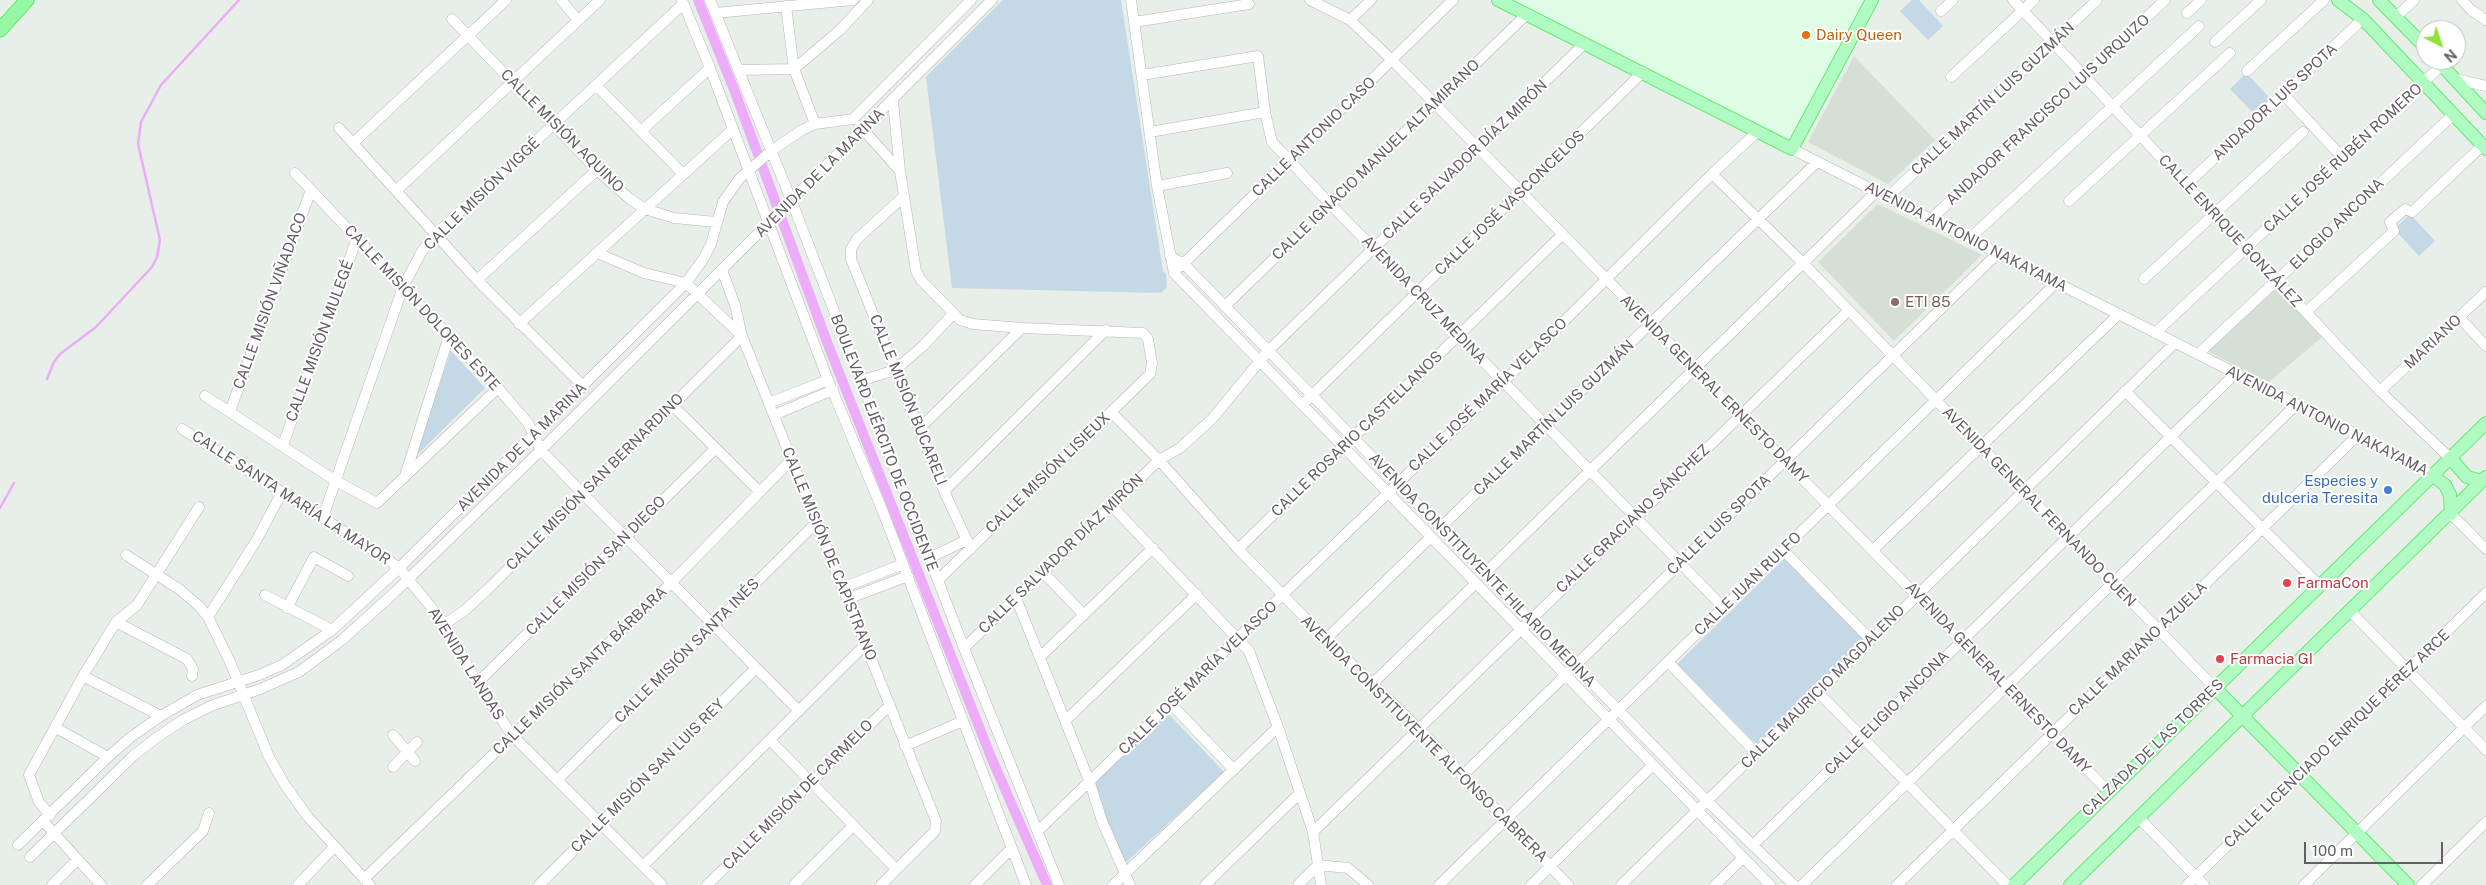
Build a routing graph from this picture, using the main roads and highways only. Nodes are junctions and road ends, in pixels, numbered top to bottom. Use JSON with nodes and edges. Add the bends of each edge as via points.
{"nodes":[{"id":1,"x":27,"y":0,"type":"edge"},
{"id":2,"x":1498,"y":0,"type":"edge"},
{"id":3,"x":1872,"y":0,"type":"edge"},
{"id":4,"x":2338,"y":0,"type":"edge"},
{"id":5,"x":2379,"y":0,"type":"edge"},
{"id":6,"x":0,"y":30,"type":"edge"},
{"id":7,"x":2416,"y":37,"type":"edge"},
{"id":8,"x":2447,"y":70,"type":"edge"},
{"id":9,"x":2486,"y":113,"type":"edge"},
{"id":10,"x":2484,"y":147,"type":"edge"},
{"id":11,"x":2486,"y":424,"type":"edge"},
{"id":12,"x":2450,"y":459,"type":"junction"},
{"id":13,"x":2434,"y":476,"type":"junction"},
{"id":14,"x":2484,"y":479,"type":"edge"},
{"id":15,"x":2450,"y":514,"type":"junction"},
{"id":16,"x":2215,"y":688,"type":"junction"},
{"id":17,"x":2244,"y":716,"type":"junction"},
{"id":18,"x":2014,"y":885,"type":"edge"},
{"id":19,"x":2070,"y":885,"type":"edge"},
{"id":20,"x":2408,"y":885,"type":"edge"}],
"edges":[{"from":1,"to":6,"type":"highway"},
{"from":2,"to":3,"type":"main road","name":"AVENIDA ANTONIO NAKAYAMA","via":[[1792,149]]},
{"from":4,"to":10,"type":"main road","via":[[2363,19]]},
{"from":5,"to":7,"type":"main road"},
{"from":8,"to":9,"type":"main road"},
{"from":11,"to":12,"type":"main road","name":"CALZADA DE LAS TORRES"},
{"from":12,"to":13,"type":"main road","name":"CALZADA DE LAS TORRES"},
{"from":12,"to":14,"type":"main road","via":[[2467,477]]},
{"from":13,"to":15,"type":"main road","via":[[2450,494]]},
{"from":13,"to":16,"type":"main road","name":"CALZADA DE LAS TORRES"},
{"from":14,"to":15,"type":"main road"},
{"from":15,"to":17,"type":"main road"},
{"from":16,"to":17,"type":"main road","name":"AVENIDA GENERAL FERNANDO CUEN"},
{"from":16,"to":18,"type":"main road","name":"CALZADA DE LAS TORRES"},
{"from":17,"to":19,"type":"main road"},
{"from":17,"to":20,"type":"main road","name":"AVENIDA GENERAL FERNANDO CUEN"}]}
